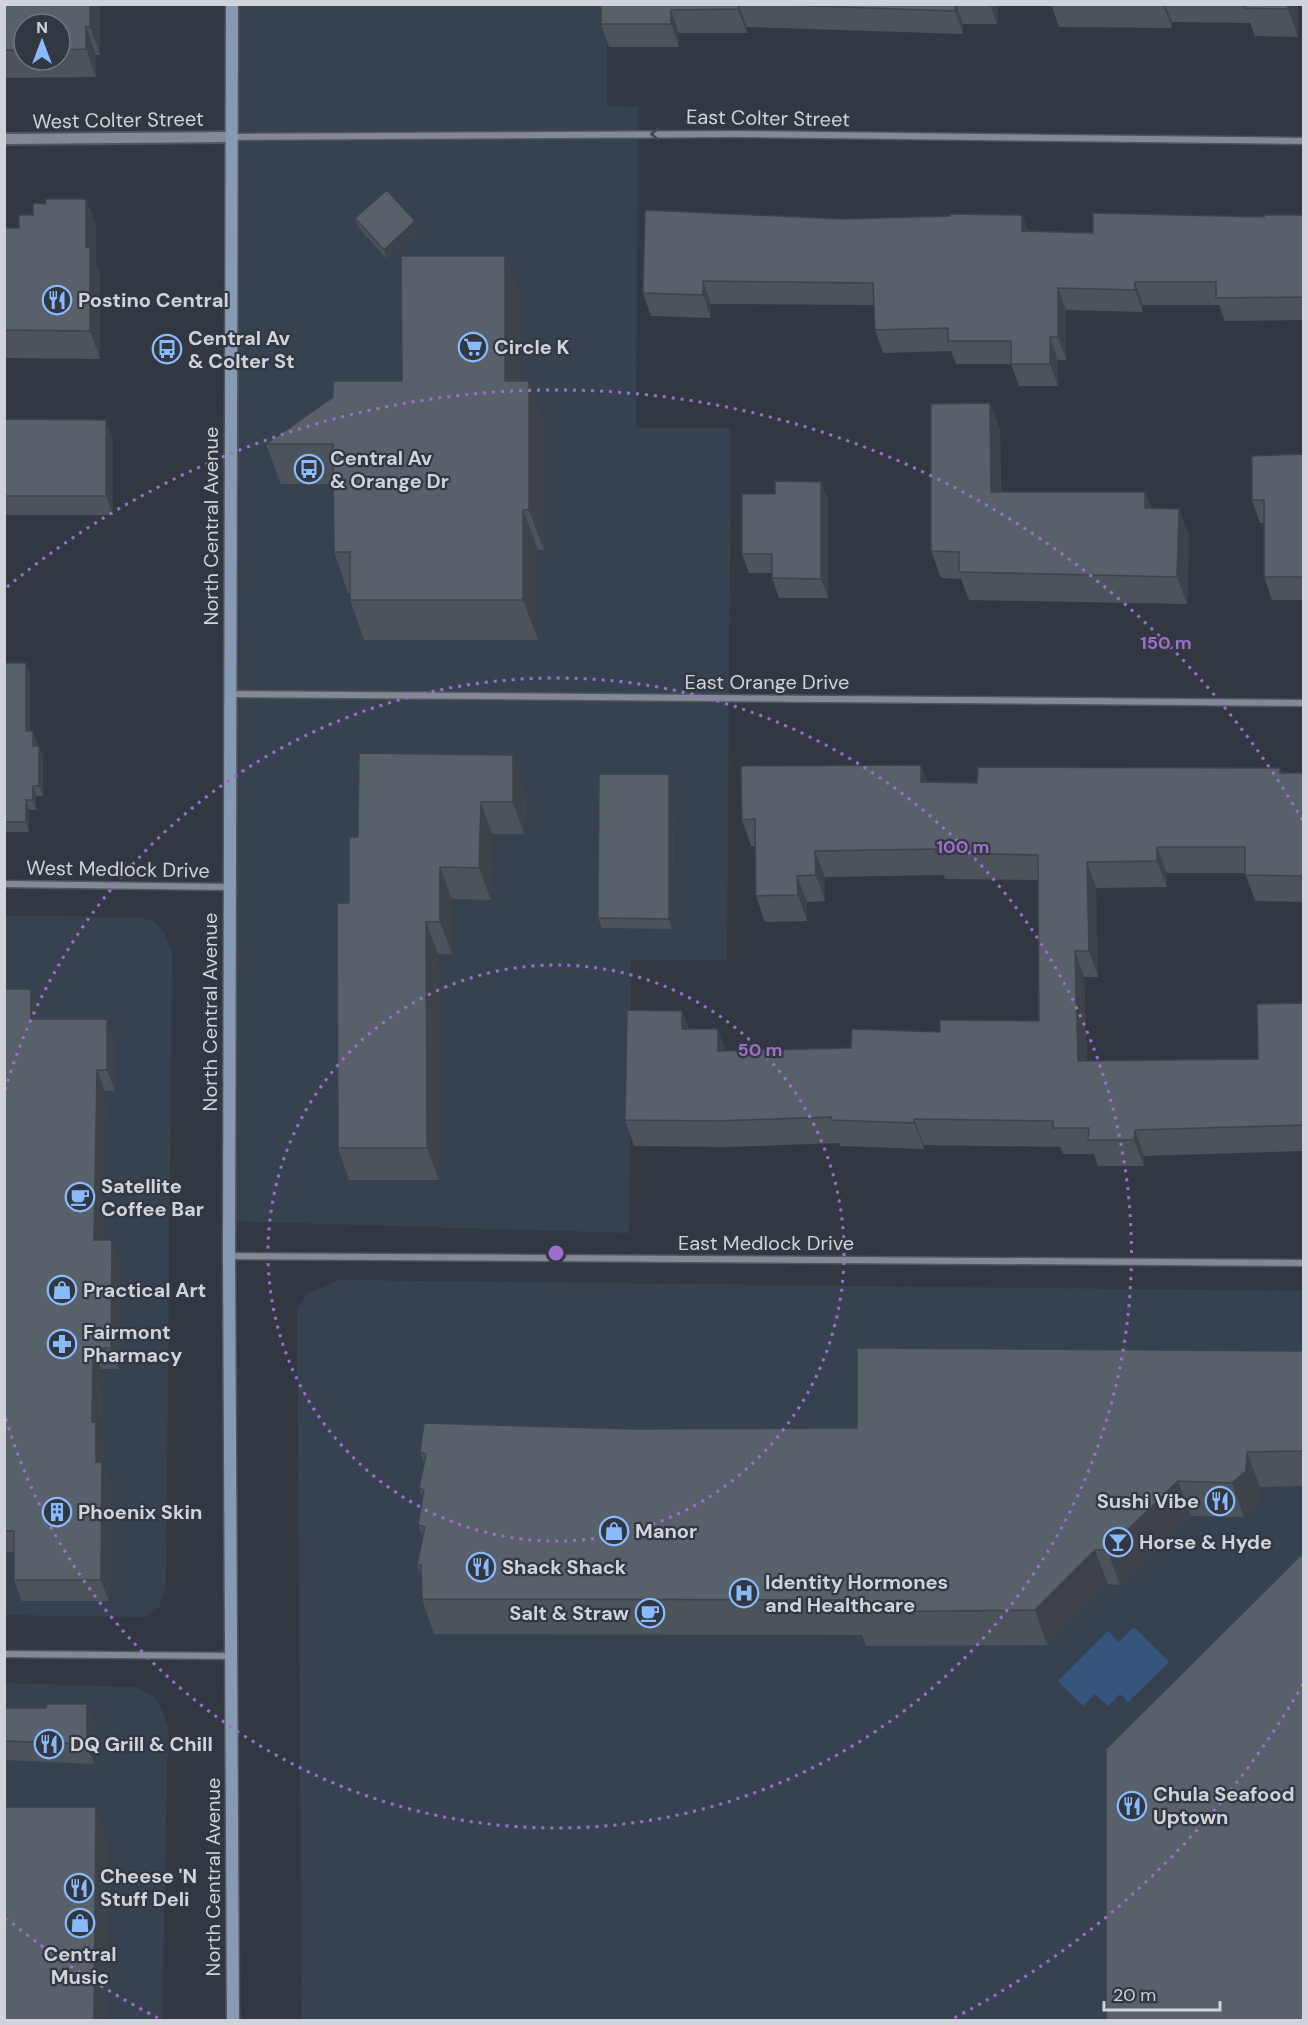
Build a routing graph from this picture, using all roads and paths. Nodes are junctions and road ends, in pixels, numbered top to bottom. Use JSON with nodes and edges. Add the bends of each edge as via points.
{"nodes":[{"id":1,"x":232,"y":4,"type":"edge"},
{"id":2,"x":232,"y":137,"type":"junction"},
{"id":3,"x":4,"y":139,"type":"edge"},
{"id":4,"x":1304,"y":141,"type":"edge"},
{"id":5,"x":230,"y":694,"type":"junction"},
{"id":6,"x":1304,"y":703,"type":"edge"},
{"id":7,"x":4,"y":884,"type":"edge"},
{"id":8,"x":230,"y":887,"type":"junction"},
{"id":9,"x":229,"y":1256,"type":"junction"},
{"id":10,"x":1304,"y":1263,"type":"edge"},
{"id":11,"x":4,"y":1654,"type":"edge"},
{"id":12,"x":231,"y":1656,"type":"junction"},
{"id":13,"x":233,"y":2020,"type":"edge"}],
"edges":[{"from":1,"to":2,"type":"main road","name":"North Central Avenue"},
{"from":2,"to":3,"type":"street","name":"West Colter Street"},
{"from":4,"to":2,"type":"street","name":"East Colter Street","one_way":true,"via":[[735,134]]},
{"from":2,"to":5,"type":"main road","name":"North Central Avenue"},
{"from":5,"to":6,"type":"street","name":"East Orange Drive"},
{"from":5,"to":8,"type":"main road","name":"North Central Avenue"},
{"from":7,"to":8,"type":"street","name":"West Medlock Drive"},
{"from":8,"to":9,"type":"main road","name":"North Central Avenue"},
{"from":9,"to":10,"type":"street","name":"East Medlock Drive"},
{"from":9,"to":12,"type":"main road","name":"North Central Avenue"},
{"from":11,"to":12,"type":"street"},
{"from":12,"to":13,"type":"main road","name":"North Central Avenue"}]}
